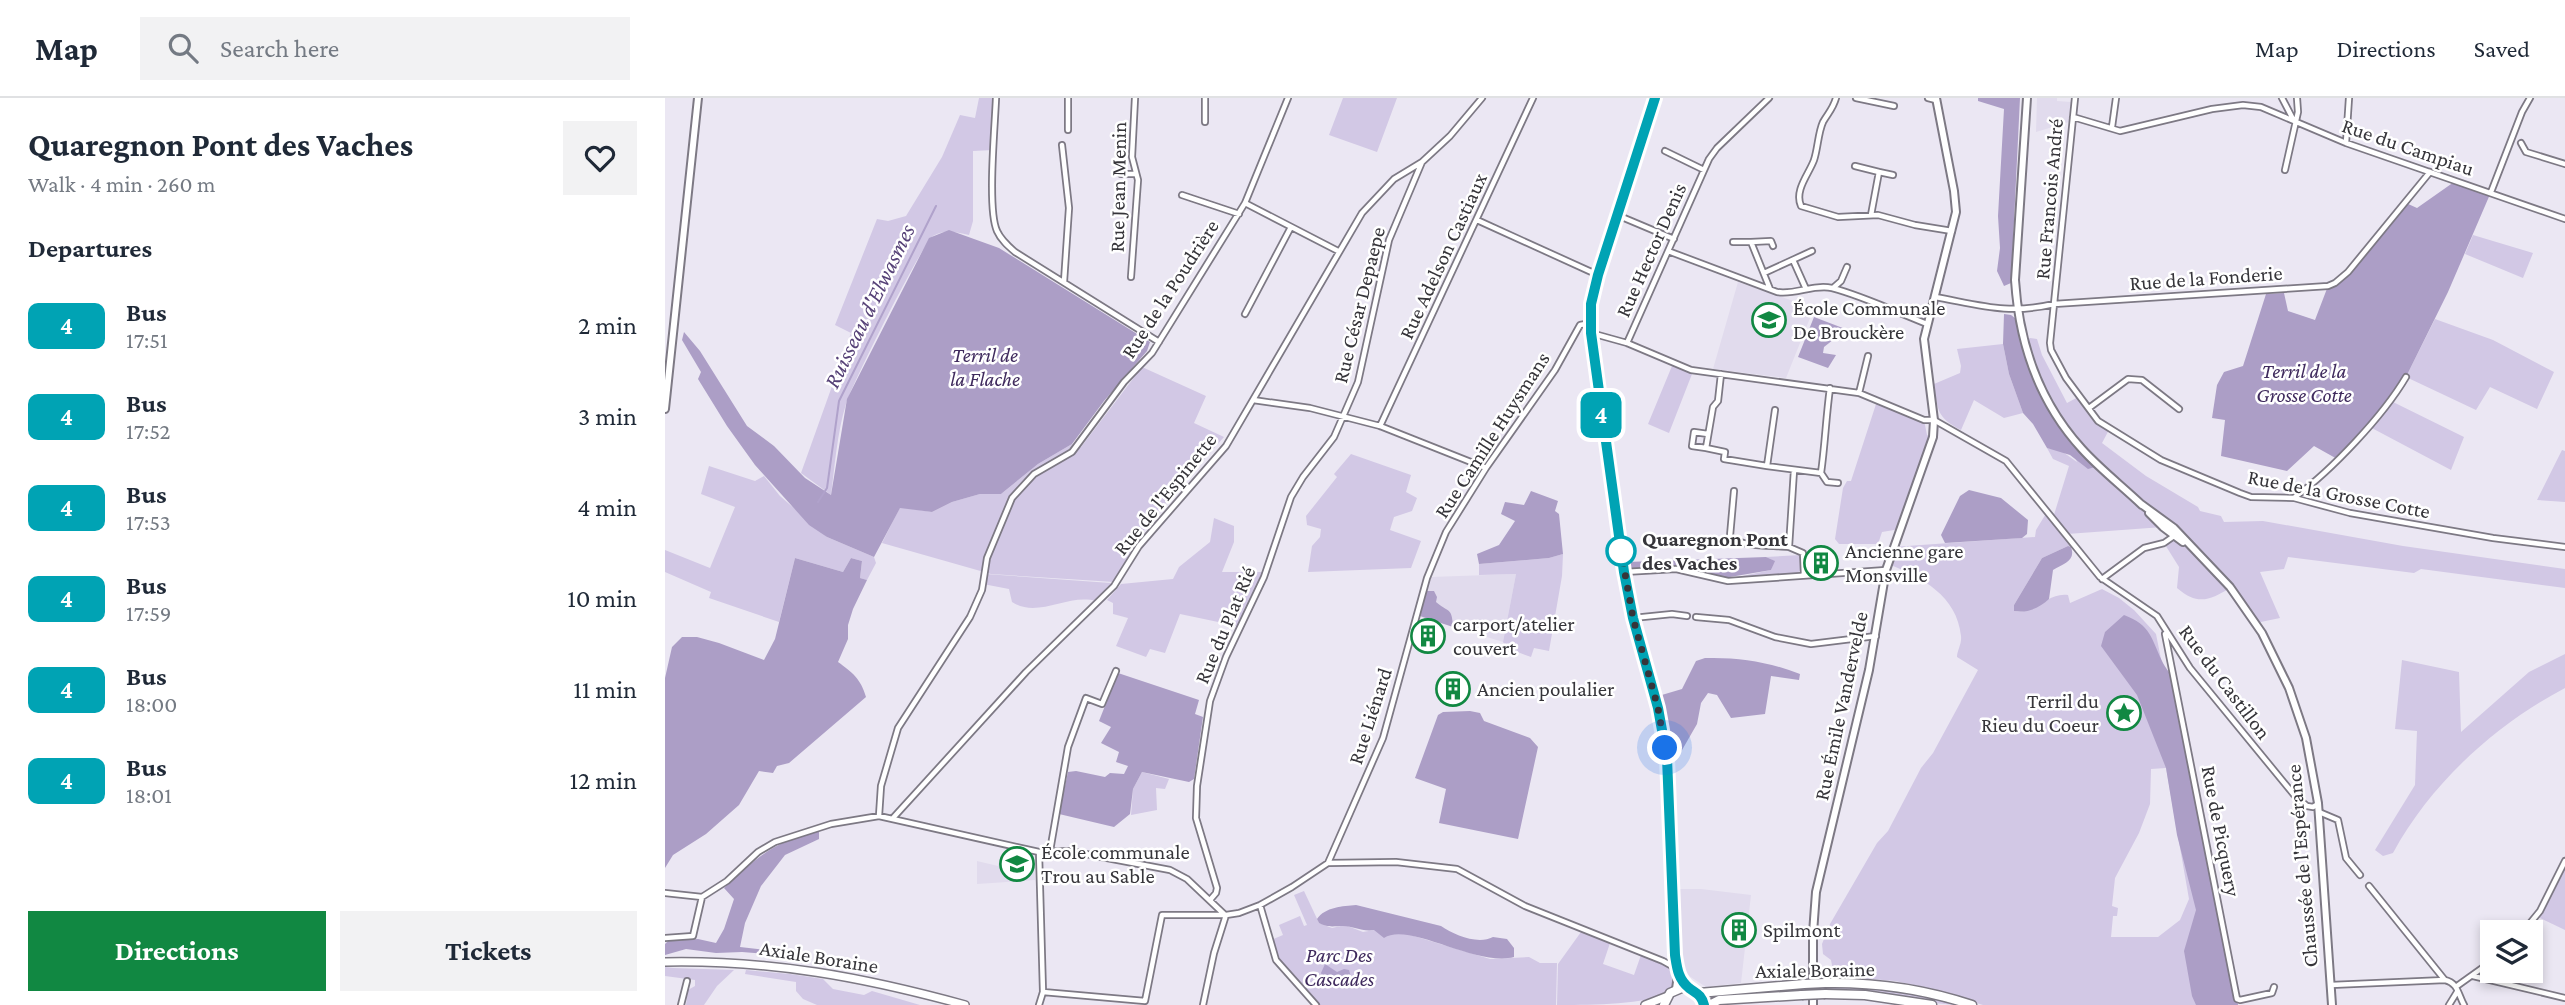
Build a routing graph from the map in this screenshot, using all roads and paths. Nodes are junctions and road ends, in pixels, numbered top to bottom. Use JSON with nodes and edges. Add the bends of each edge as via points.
{"nodes":[{"id":1,"x":698,"y":98,"type":"edge"},
{"id":2,"x":996,"y":98,"type":"edge"},
{"id":3,"x":1068,"y":98,"type":"edge"},
{"id":4,"x":1135,"y":98,"type":"edge"},
{"id":5,"x":1205,"y":98,"type":"edge"},
{"id":6,"x":1288,"y":98,"type":"edge"},
{"id":7,"x":1482,"y":98,"type":"edge"},
{"id":8,"x":1533,"y":98,"type":"edge"},
{"id":9,"x":1655,"y":98,"type":"edge"},
{"id":10,"x":1769,"y":98,"type":"edge"},
{"id":11,"x":1836,"y":98,"type":"edge"},
{"id":12,"x":1856,"y":98,"type":"edge"},
{"id":13,"x":1928,"y":98,"type":"edge"},
{"id":14,"x":2027,"y":98,"type":"edge"},
{"id":15,"x":2075,"y":98,"type":"edge"},
{"id":16,"x":2116,"y":98,"type":"edge"},
{"id":17,"x":2282,"y":98,"type":"edge"},
{"id":18,"x":2297,"y":98,"type":"edge"},
{"id":19,"x":2349,"y":98,"type":"edge"},
{"id":20,"x":2530,"y":98,"type":"edge"},
{"id":21,"x":1936,"y":99,"type":"edge"},
{"id":22,"x":1894,"y":106,"type":"dead end"},
{"id":23,"x":2073,"y":117,"type":"junction"},
{"id":24,"x":2294,"y":121,"type":"junction"},
{"id":25,"x":1205,"y":122,"type":"dead end"},
{"id":26,"x":2112,"y":127,"type":"junction"},
{"id":27,"x":1068,"y":130,"type":"dead end"},
{"id":28,"x":2346,"y":143,"type":"junction"},
{"id":29,"x":2521,"y":143,"type":"dead end"},
{"id":30,"x":1062,"y":145,"type":"dead end"},
{"id":31,"x":1665,"y":151,"type":"dead end"},
{"id":32,"x":1422,"y":162,"type":"junction"},
{"id":33,"x":2565,"y":164,"type":"edge"},
{"id":34,"x":1855,"y":166,"type":"dead end"},
{"id":35,"x":1704,"y":170,"type":"junction"},
{"id":36,"x":2285,"y":170,"type":"dead end"},
{"id":37,"x":1879,"y":172,"type":"junction"},
{"id":38,"x":2430,"y":172,"type":"junction"},
{"id":39,"x":1121,"y":174,"type":"dead end"},
{"id":40,"x":1136,"y":174,"type":"junction"},
{"id":41,"x":1893,"y":175,"type":"dead end"},
{"id":42,"x":2491,"y":192,"type":"junction"},
{"id":43,"x":1182,"y":195,"type":"dead end"},
{"id":44,"x":1245,"y":203,"type":"junction"},
{"id":45,"x":1238,"y":214,"type":"junction"},
{"id":46,"x":1616,"y":215,"type":"junction"},
{"id":47,"x":1871,"y":215,"type":"junction"},
{"id":48,"x":2565,"y":219,"type":"edge"},
{"id":49,"x":1477,"y":220,"type":"junction"},
{"id":50,"x":1291,"y":227,"type":"junction"},
{"id":51,"x":1952,"y":231,"type":"junction"},
{"id":52,"x":1674,"y":239,"type":"junction"},
{"id":53,"x":1733,"y":242,"type":"dead end"},
{"id":54,"x":1751,"y":242,"type":"junction"},
{"id":55,"x":1773,"y":246,"type":"dead end"},
{"id":56,"x":1338,"y":251,"type":"junction"},
{"id":57,"x":1668,"y":251,"type":"junction"},
{"id":58,"x":1812,"y":251,"type":"dead end"},
{"id":59,"x":1793,"y":260,"type":"junction"},
{"id":60,"x":1847,"y":267,"type":"dead end"},
{"id":61,"x":1764,"y":273,"type":"junction"},
{"id":62,"x":1598,"y":275,"type":"junction"},
{"id":63,"x":1131,"y":277,"type":"dead end"},
{"id":64,"x":1064,"y":282,"type":"junction"},
{"id":65,"x":1805,"y":289,"type":"junction"},
{"id":66,"x":1833,"y":289,"type":"junction"},
{"id":67,"x":1771,"y":290,"type":"junction"},
{"id":68,"x":1934,"y":297,"type":"junction"},
{"id":69,"x":2054,"y":303,"type":"junction"},
{"id":70,"x":2018,"y":310,"type":"junction"},
{"id":71,"x":1245,"y":314,"type":"dead end"},
{"id":72,"x":1591,"y":323,"type":"junction"},
{"id":73,"x":1927,"y":324,"type":"junction"},
{"id":74,"x":1591,"y":333,"type":"junction"},
{"id":75,"x":1159,"y":342,"type":"junction"},
{"id":76,"x":1627,"y":342,"type":"junction"},
{"id":77,"x":1868,"y":356,"type":"dead end"},
{"id":78,"x":1721,"y":374,"type":"junction"},
{"id":79,"x":2406,"y":377,"type":"dead end"},
{"id":80,"x":1830,"y":388,"type":"junction"},
{"id":81,"x":1859,"y":393,"type":"junction"},
{"id":82,"x":1253,"y":400,"type":"junction"},
{"id":83,"x":2089,"y":408,"type":"junction"},
{"id":84,"x":665,"y":409,"type":"edge"},
{"id":85,"x":2179,"y":409,"type":"dead end"},
{"id":86,"x":1775,"y":410,"type":"dead end"},
{"id":87,"x":1343,"y":417,"type":"junction"},
{"id":88,"x":1934,"y":420,"type":"junction"},
{"id":89,"x":1380,"y":426,"type":"junction"},
{"id":90,"x":1708,"y":434,"type":"junction"},
{"id":91,"x":1706,"y":448,"type":"junction"},
{"id":92,"x":1767,"y":466,"type":"junction"},
{"id":93,"x":1486,"y":468,"type":"junction"},
{"id":94,"x":1794,"y":470,"type":"junction"},
{"id":95,"x":1821,"y":473,"type":"junction"},
{"id":96,"x":1838,"y":484,"type":"dead end"},
{"id":97,"x":1734,"y":491,"type":"dead end"},
{"id":98,"x":2294,"y":498,"type":"junction"},
{"id":99,"x":2141,"y":504,"type":"junction"},
{"id":100,"x":2174,"y":536,"type":"junction"},
{"id":101,"x":1789,"y":547,"type":"junction"},
{"id":102,"x":2564,"y":547,"type":"edge"},
{"id":103,"x":2192,"y":549,"type":"junction"},
{"id":104,"x":1886,"y":570,"type":"junction"},
{"id":105,"x":1624,"y":572,"type":"junction"},
{"id":106,"x":1429,"y":574,"type":"joint"},
{"id":107,"x":1804,"y":575,"type":"junction"},
{"id":108,"x":2102,"y":579,"type":"junction"},
{"id":109,"x":1687,"y":616,"type":"dead end"},
{"id":110,"x":1696,"y":617,"type":"dead end"},
{"id":111,"x":1633,"y":618,"type":"junction"},
{"id":112,"x":2163,"y":627,"type":"junction"},
{"id":113,"x":1875,"y":636,"type":"junction"},
{"id":114,"x":1116,"y":671,"type":"dead end"},
{"id":115,"x":2318,"y":803,"type":"junction"},
{"id":116,"x":2319,"y":812,"type":"junction"},
{"id":117,"x":879,"y":816,"type":"junction"},
{"id":118,"x":893,"y":818,"type":"junction"},
{"id":119,"x":1050,"y":851,"type":"junction"},
{"id":120,"x":1039,"y":852,"type":"junction"},
{"id":121,"x":2565,"y":861,"type":"edge"},
{"id":122,"x":1328,"y":863,"type":"junction"},
{"id":123,"x":2360,"y":875,"type":"dead end"},
{"id":124,"x":2369,"y":886,"type":"dead end"},
{"id":125,"x":665,"y":893,"type":"edge"},
{"id":126,"x":702,"y":897,"type":"junction"},
{"id":127,"x":1210,"y":900,"type":"junction"},
{"id":128,"x":1260,"y":905,"type":"junction"},
{"id":129,"x":1226,"y":915,"type":"junction"},
{"id":130,"x":2533,"y":920,"type":"edge"},
{"id":131,"x":665,"y":938,"type":"edge"},
{"id":132,"x":665,"y":962,"type":"edge"},
{"id":133,"x":2480,"y":971,"type":"edge"},
{"id":134,"x":1678,"y":975,"type":"junction"},
{"id":135,"x":2472,"y":977,"type":"junction"},
{"id":136,"x":2445,"y":980,"type":"junction"},
{"id":137,"x":687,"y":981,"type":"dead end"},
{"id":138,"x":2331,"y":985,"type":"junction"},
{"id":139,"x":2274,"y":987,"type":"dead end"},
{"id":140,"x":2456,"y":987,"type":"junction"},
{"id":141,"x":1689,"y":988,"type":"junction"},
{"id":142,"x":1676,"y":989,"type":"junction"},
{"id":143,"x":1043,"y":992,"type":"junction"},
{"id":144,"x":1699,"y":993,"type":"junction"},
{"id":145,"x":1668,"y":996,"type":"junction"},
{"id":146,"x":2565,"y":998,"type":"edge"},
{"id":147,"x":1145,"y":1003,"type":"edge"},
{"id":148,"x":681,"y":1005,"type":"edge"},
{"id":149,"x":965,"y":1005,"type":"edge"},
{"id":150,"x":1038,"y":1005,"type":"edge"},
{"id":151,"x":1203,"y":1005,"type":"edge"},
{"id":152,"x":1316,"y":1005,"type":"edge"},
{"id":153,"x":1645,"y":1005,"type":"edge"},
{"id":154,"x":1664,"y":1005,"type":"edge"},
{"id":155,"x":1707,"y":1005,"type":"edge"},
{"id":156,"x":1813,"y":1005,"type":"edge"},
{"id":157,"x":1932,"y":1005,"type":"edge"},
{"id":158,"x":1972,"y":1005,"type":"edge"},
{"id":159,"x":2332,"y":1005,"type":"edge"},
{"id":160,"x":2449,"y":1005,"type":"edge"},
{"id":161,"x":2464,"y":1005,"type":"edge"}],
"edges":[{"from":1,"to":84,"type":"street"},
{"from":2,"to":64,"type":"street","via":[[993,210],[997,231],[1015,252]]},
{"from":3,"to":27,"type":"street"},
{"from":4,"to":40,"type":"street","name":"Rue Jean Menin","via":[[1132,157]]},
{"from":5,"to":25,"type":"street"},
{"from":6,"to":44,"type":"street","name":"Rue de la Poudrière"},
{"from":7,"to":32,"type":"street"},
{"from":8,"to":49,"type":"street","name":"Rue Adelson Castiaux"},
{"from":9,"to":46,"type":"street"},
{"from":10,"to":35,"type":"street","name":"Rue Hector Denis","via":[[1717,148]]},
{"from":11,"to":47,"type":"street","via":[[1833,111],[1823,122],[1799,200],[1801,206],[1838,216]]},
{"from":12,"to":22,"type":"street"},
{"from":13,"to":21,"type":"street"},
{"from":14,"to":70,"type":"street","via":[[2015,264]]},
{"from":15,"to":23,"type":"street","name":"Rue Francois André"},
{"from":16,"to":26,"type":"street"},
{"from":17,"to":24,"type":"street"},
{"from":18,"to":24,"type":"street"},
{"from":19,"to":28,"type":"street"},
{"from":20,"to":42,"type":"street","name":"Rue du Campiau"},
{"from":21,"to":51,"type":"street","name":"Rue Émile Vandervelde","via":[[1956,202]]},
{"from":23,"to":26,"type":"street","name":"Rue du Campiau"},
{"from":23,"to":69,"type":"street","name":"Rue Francois André"},
{"from":24,"to":26,"type":"street","name":"Rue du Campiau","via":[[2243,105],[2120,131]]},
{"from":24,"to":28,"type":"street","name":"Rue du Campiau"},
{"from":24,"to":36,"type":"street"},
{"from":28,"to":38,"type":"street","name":"Rue du Campiau"},
{"from":29,"to":33,"type":"street","via":[[2526,152]]},
{"from":30,"to":64,"type":"street","via":[[1069,208]]},
{"from":31,"to":35,"type":"street","name":"Rue Hector Denis"},
{"from":32,"to":56,"type":"street","name":"Rue de l'Espinette","via":[[1394,179],[1370,203]]},
{"from":32,"to":87,"type":"street","name":"Rue César Depaepe","via":[[1389,240],[1360,374]]},
{"from":34,"to":37,"type":"street"},
{"from":35,"to":52,"type":"street","name":"Rue Hector Denis"},
{"from":37,"to":41,"type":"street"},
{"from":37,"to":47,"type":"street"},
{"from":38,"to":42,"type":"street","name":"Rue du Campiau"},
{"from":38,"to":69,"type":"street","name":"Rue de la Fonderie","via":[[2348,272],[2328,286]]},
{"from":39,"to":40,"type":"street"},
{"from":40,"to":63,"type":"street","name":"Rue Jean Menin"},
{"from":42,"to":48,"type":"street","name":"Rue du Campiau"},
{"from":43,"to":45,"type":"street","name":"Rue de la Poudrière"},
{"from":44,"to":45,"type":"street","name":"Rue de la Poudrière"},
{"from":44,"to":50,"type":"street"},
{"from":45,"to":75,"type":"street","name":"Rue de la Poudrière"},
{"from":46,"to":52,"type":"street"},
{"from":46,"to":62,"type":"street"},
{"from":47,"to":51,"type":"street"},
{"from":49,"to":62,"type":"street"},
{"from":49,"to":89,"type":"street","name":"Rue Adelson Castiaux"},
{"from":50,"to":56,"type":"street"},
{"from":50,"to":71,"type":"street"},
{"from":51,"to":68,"type":"street","name":"Rue Émile Vandervelde"},
{"from":52,"to":57,"type":"street","name":"Rue Hector Denis"},
{"from":53,"to":54,"type":"street"},
{"from":54,"to":55,"type":"street","via":[[1771,241]]},
{"from":54,"to":61,"type":"street"},
{"from":56,"to":82,"type":"street","name":"Rue de l'Espinette"},
{"from":57,"to":67,"type":"street"},
{"from":57,"to":76,"type":"street","name":"Rue Hector Denis"},
{"from":58,"to":59,"type":"street"},
{"from":59,"to":61,"type":"street"},
{"from":59,"to":65,"type":"street"},
{"from":60,"to":66,"type":"street"},
{"from":61,"to":67,"type":"street"},
{"from":62,"to":72,"type":"street"},
{"from":64,"to":75,"type":"street"},
{"from":65,"to":66,"type":"street"},
{"from":65,"to":67,"type":"street","via":[[1792,293]]},
{"from":66,"to":73,"type":"street"},
{"from":68,"to":70,"type":"street","name":"Rue de la Fonderie"},
{"from":68,"to":73,"type":"street","name":"Rue Émile Vandervelde"},
{"from":69,"to":70,"type":"street","name":"Rue de la Fonderie"},
{"from":69,"to":83,"type":"street","name":"Rue de la Grosse Cotte","via":[[2051,350]]},
{"from":70,"to":99,"type":"street","via":[[2032,367],[2050,405],[2082,449]]},
{"from":72,"to":74,"type":"street"},
{"from":72,"to":93,"type":"street","name":"Rue Camille Huysmans","via":[[1580,325],[1555,370]]},
{"from":73,"to":88,"type":"street","name":"Rue Émile Vandervelde","via":[[1924,350]]},
{"from":74,"to":76,"type":"street","name":"Rue du Castillon"},
{"from":74,"to":105,"type":"street"},
{"from":75,"to":117,"type":"street","name":"Rue de la Poudrière","via":[[1077,446],[1034,474],[1012,498],[966,624],[898,728],[881,786]]},
{"from":76,"to":78,"type":"street","name":"Rue du Castillon","via":[[1691,370]]},
{"from":77,"to":81,"type":"street"},
{"from":78,"to":80,"type":"street","name":"Rue du Castillon"},
{"from":78,"to":90,"type":"street"},
{"from":79,"to":98,"type":"street","via":[[2339,460]]},
{"from":80,"to":81,"type":"street","name":"Rue du Castillon"},
{"from":80,"to":95,"type":"street"},
{"from":81,"to":88,"type":"street","name":"Rue du Castillon"},
{"from":82,"to":87,"type":"street"},
{"from":82,"to":118,"type":"street","name":"Rue de l'Espinette","via":[[1226,446],[1139,546],[1104,598],[1026,672]]},
{"from":83,"to":85,"type":"street","via":[[2135,378]]},
{"from":83,"to":98,"type":"street","name":"Rue de la Grosse Cotte","via":[[2098,421],[2161,460],[2251,497]]},
{"from":86,"to":92,"type":"street"},
{"from":87,"to":89,"type":"street"},
{"from":87,"to":127,"type":"street","name":"Rue du Plat Rié","via":[[1291,497],[1264,577],[1210,701],[1196,818],[1217,888]]},
{"from":88,"to":104,"type":"street","name":"Rue Émile Vandervelde","via":[[1933,437]]},
{"from":88,"to":108,"type":"street","name":"Rue du Castillon","via":[[2006,461]]},
{"from":89,"to":93,"type":"street"},
{"from":90,"to":91,"type":"street"},
{"from":90,"to":91,"type":"street","via":[[1694,432],[1692,446]]},
{"from":91,"to":92,"type":"street","via":[[1725,452],[1724,459]]},
{"from":92,"to":94,"type":"street"},
{"from":93,"to":106,"type":"street","name":"Rue Camille Huysmans","via":[[1454,517]]},
{"from":94,"to":95,"type":"street"},
{"from":94,"to":101,"type":"street"},
{"from":95,"to":96,"type":"street","via":[[1827,482]]},
{"from":97,"to":101,"type":"street","via":[[1732,539]]},
{"from":98,"to":102,"type":"street","name":"Rue de la Grosse Cotte","via":[[2350,513]]},
{"from":99,"to":100,"type":"street"},
{"from":99,"to":103,"type":"street","via":[[2174,528]]},
{"from":100,"to":103,"type":"street"},
{"from":100,"to":108,"type":"street","via":[[2144,548]]},
{"from":101,"to":107,"type":"street","via":[[1803,553]]},
{"from":103,"to":115,"type":"street","name":"Chaussée de l'Espérance","via":[[2243,604],[2277,660],[2306,738]]},
{"from":104,"to":107,"type":"street"},
{"from":104,"to":113,"type":"street","name":"Rue Émile Vandervelde"},
{"from":105,"to":107,"type":"street","via":[[1676,569],[1728,581]]},
{"from":105,"to":111,"type":"street"},
{"from":106,"to":122,"type":"street","name":"Rue Liénard","via":[[1383,738]]},
{"from":108,"to":112,"type":"street","name":"Rue du Castillon","via":[[2152,612]]},
{"from":109,"to":111,"type":"street"},
{"from":110,"to":113,"type":"street","via":[[1729,620],[1811,644]]},
{"from":111,"to":134,"type":"street","via":[[1658,708],[1667,761]]},
{"from":112,"to":115,"type":"street","name":"Rue du Castillon","via":[[2190,668],[2295,796],[2307,806]]},
{"from":112,"to":139,"type":"street","name":"Rue de Picquery","via":[[2237,999],[2267,996]]},
{"from":113,"to":156,"type":"street","name":"Rue Émile Vandervelde","via":[[1815,901]]},
{"from":114,"to":119,"type":"street","via":[[1103,704],[1086,698],[1068,747]]},
{"from":115,"to":116,"type":"street","name":"Chaussée de l'Espérance"},
{"from":116,"to":123,"type":"street","via":[[2338,820],[2346,858]]},
{"from":116,"to":138,"type":"street","name":"Chaussée de l'Espérance"},
{"from":117,"to":118,"type":"street"},
{"from":117,"to":126,"type":"street","via":[[831,824],[775,842]]},
{"from":118,"to":120,"type":"street"},
{"from":119,"to":120,"type":"street"},
{"from":119,"to":127,"type":"street","via":[[1170,870]]},
{"from":120,"to":143,"type":"street"},
{"from":121,"to":130,"type":"street"},
{"from":122,"to":128,"type":"street"},
{"from":122,"to":134,"type":"street","via":[[1396,862],[1457,870],[1525,906],[1663,961]]},
{"from":124,"to":136,"type":"street"},
{"from":125,"to":126,"type":"street"},
{"from":126,"to":131,"type":"street","via":[[693,936]]},
{"from":127,"to":129,"type":"street"},
{"from":128,"to":129,"type":"street"},
{"from":128,"to":152,"type":"street","via":[[1276,960]]},
{"from":129,"to":147,"type":"street","via":[[1162,915]]},
{"from":129,"to":151,"type":"street"},
{"from":132,"to":149,"type":"main road","name":"Axiale Boraine","via":[[799,968]]},
{"from":133,"to":135,"type":"street"},
{"from":134,"to":141,"type":"street"},
{"from":134,"to":142,"type":"street"},
{"from":135,"to":140,"type":"street"},
{"from":135,"to":146,"type":"street"},
{"from":136,"to":138,"type":"street"},
{"from":136,"to":140,"type":"street"},
{"from":137,"to":148,"type":"street"},
{"from":138,"to":159,"type":"street","name":"Chaussée de l'Espérance"},
{"from":140,"to":160,"type":"street"},
{"from":140,"to":161,"type":"street"},
{"from":141,"to":142,"type":"highway"},
{"from":141,"to":144,"type":"highway"},
{"from":142,"to":145,"type":"highway"},
{"from":143,"to":147,"type":"street"},
{"from":143,"to":150,"type":"street"},
{"from":144,"to":155,"type":"highway","name":"Axiale Boraine"},
{"from":144,"to":158,"type":"highway","name":"Axiale Boraine","bridge":true,"via":[[1825,983],[1884,985]]},
{"from":145,"to":153,"type":"main road"},
{"from":145,"to":154,"type":"highway"},
{"from":155,"to":157,"type":"highway","name":"Axiale Boraine","bridge":true,"via":[[1719,1000],[1825,994]]}]}
